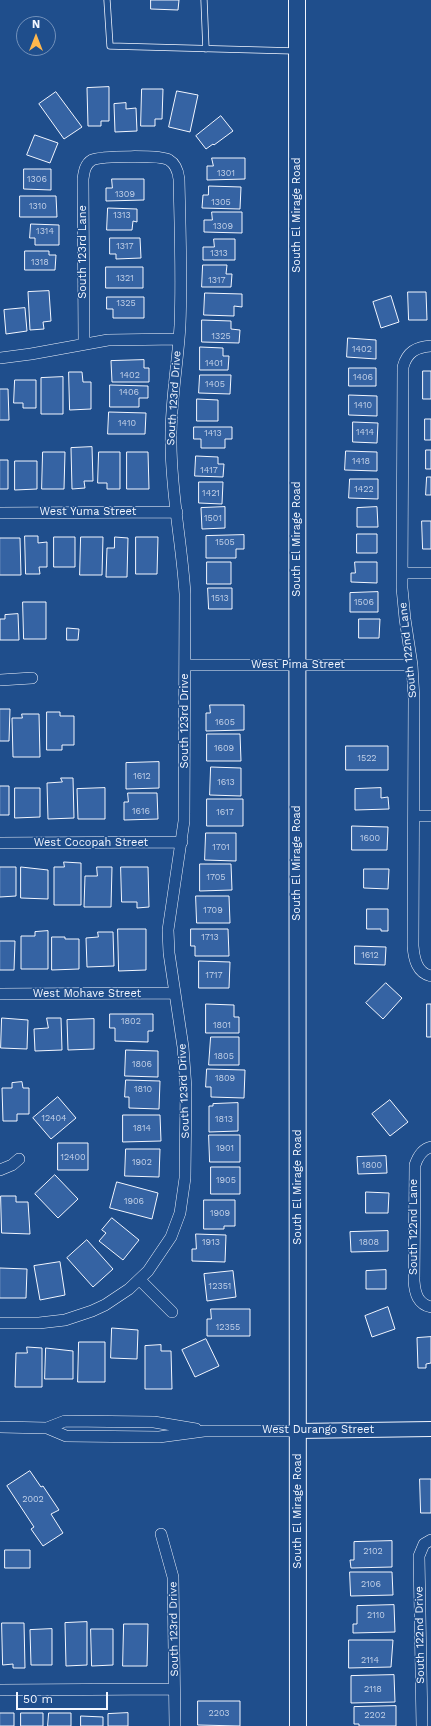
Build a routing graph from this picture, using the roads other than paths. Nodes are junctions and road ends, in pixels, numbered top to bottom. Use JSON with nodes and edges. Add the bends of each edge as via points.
{"nodes":[{"id":1,"x":107,"y":0,"type":"edge"},
{"id":2,"x":204,"y":0,"type":"edge"},
{"id":3,"x":297,"y":0,"type":"edge"},
{"id":4,"x":206,"y":50,"type":"junction"},
{"id":5,"x":297,"y":51,"type":"junction"},
{"id":6,"x":89,"y":163,"type":"joint"},
{"id":7,"x":179,"y":339,"type":"junction"},
{"id":8,"x":84,"y":344,"type":"junction"},
{"id":9,"x":431,"y":346,"type":"edge"},
{"id":10,"x":0,"y":358,"type":"edge"},
{"id":11,"x":177,"y":512,"type":"junction"},
{"id":12,"x":0,"y":513,"type":"edge"},
{"id":13,"x":402,"y":573,"type":"junction"},
{"id":14,"x":431,"y":573,"type":"edge"},
{"id":15,"x":185,"y":665,"type":"junction"},
{"id":16,"x":297,"y":665,"type":"junction"},
{"id":17,"x":412,"y":665,"type":"junction"},
{"id":18,"x":32,"y":678,"type":"dead end"},
{"id":19,"x":0,"y":680,"type":"edge"},
{"id":20,"x":414,"y":816,"type":"junction"},
{"id":21,"x":431,"y":816,"type":"edge"},
{"id":22,"x":182,"y":842,"type":"junction"},
{"id":23,"x":0,"y":843,"type":"edge"},
{"id":24,"x":431,"y":976,"type":"edge"},
{"id":25,"x":175,"y":993,"type":"junction"},
{"id":26,"x":0,"y":994,"type":"edge"},
{"id":27,"x":426,"y":1149,"type":"edge"},
{"id":28,"x":19,"y":1159,"type":"dead end"},
{"id":29,"x":0,"y":1170,"type":"edge"},
{"id":30,"x":140,"y":1280,"type":"junction"},
{"id":31,"x":431,"y":1307,"type":"edge"},
{"id":32,"x":172,"y":1312,"type":"dead end"},
{"id":33,"x":0,"y":1324,"type":"edge"},
{"id":34,"x":0,"y":1427,"type":"edge"},
{"id":35,"x":47,"y":1428,"type":"junction"},
{"id":36,"x":431,"y":1429,"type":"edge"},
{"id":37,"x":204,"y":1431,"type":"junction"},
{"id":38,"x":298,"y":1431,"type":"junction"},
{"id":39,"x":161,"y":1534,"type":"dead end"},
{"id":40,"x":427,"y":1542,"type":"edge"},
{"id":41,"x":174,"y":1689,"type":"junction"},
{"id":42,"x":0,"y":1690,"type":"edge"},
{"id":43,"x":426,"y":1694,"type":"edge"},
{"id":44,"x":175,"y":1726,"type":"edge"},
{"id":45,"x":298,"y":1726,"type":"edge"},
{"id":46,"x":422,"y":1726,"type":"edge"}],
"edges":[{"from":1,"to":4,"type":"lane","via":[[110,46]]},
{"from":2,"to":4,"type":"lane"},
{"from":3,"to":5,"type":"main road","name":"South El Mirage Road"},
{"from":4,"to":5,"type":"lane"},
{"from":5,"to":16,"type":"main road","name":"South El Mirage Road"},
{"from":6,"to":7,"type":"street","name":"South 123rd Drive","via":[[99,158],[162,158],[176,167],[179,179]]},
{"from":6,"to":8,"type":"street","name":"South 123rd Lane","via":[[83,179]]},
{"from":7,"to":8,"type":"street","via":[[116,340]]},
{"from":7,"to":11,"type":"street","name":"South 123rd Drive","via":[[170,429]]},
{"from":8,"to":10,"type":"street"},
{"from":9,"to":13,"type":"street","name":"South 122nd Lane","via":[[409,353],[402,375]]},
{"from":11,"to":12,"type":"street","name":"West Yuma Street"},
{"from":11,"to":15,"type":"street","name":"South 123rd Drive","via":[[185,588]]},
{"from":13,"to":14,"type":"street"},
{"from":13,"to":17,"type":"street","name":"South 122nd Lane"},
{"from":15,"to":16,"type":"street","name":"West Pima Street"},
{"from":15,"to":22,"type":"street","name":"South 123rd Drive","via":[[186,796]]},
{"from":16,"to":17,"type":"street","name":"West Pima Street"},
{"from":16,"to":38,"type":"main road","name":"South El Mirage Road"},
{"from":17,"to":20,"type":"street","name":"South 122nd Lane"},
{"from":18,"to":19,"type":"street"},
{"from":20,"to":21,"type":"street"},
{"from":20,"to":24,"type":"street","name":"South 122nd Lane","via":[[413,946],[420,971]]},
{"from":22,"to":23,"type":"street","name":"West Cocopah Street"},
{"from":22,"to":25,"type":"street","name":"South 123rd Drive","via":[[168,930]]},
{"from":25,"to":26,"type":"street","name":"West Mohave Street"},
{"from":25,"to":30,"type":"street","name":"South 123rd Drive","via":[[186,1088],[184,1190],[180,1213],[170,1237]]},
{"from":27,"to":31,"type":"street","name":"South 122nd Lane","via":[[417,1157],[414,1173],[414,1281],[416,1296],[420,1302]]},
{"from":28,"to":29,"type":"street"},
{"from":30,"to":32,"type":"street"},
{"from":30,"to":33,"type":"street","name":"South 123rd Drive","via":[[105,1305],[79,1316],[52,1322]]},
{"from":34,"to":35,"type":"street","name":"West Durango Street"},
{"from":35,"to":37,"type":"street","name":"West Durango Street","via":[[65,1421],[154,1422]]},
{"from":35,"to":37,"type":"street","name":"West Durango Street","via":[[66,1436],[159,1438]]},
{"from":36,"to":38,"type":"street","name":"West Durango Street"},
{"from":37,"to":38,"type":"street","name":"West Durango Street"},
{"from":38,"to":45,"type":"main road","name":"South El Mirage Road"},
{"from":39,"to":41,"type":"street","name":"South 123rd Drive","via":[[173,1577]]},
{"from":40,"to":43,"type":"street","name":"South 122nd Drive","via":[[419,1556],[418,1564]]},
{"from":41,"to":42,"type":"street"},
{"from":41,"to":44,"type":"street","name":"South 123rd Drive"},
{"from":43,"to":46,"type":"street","name":"South 122nd Drive"}]}
